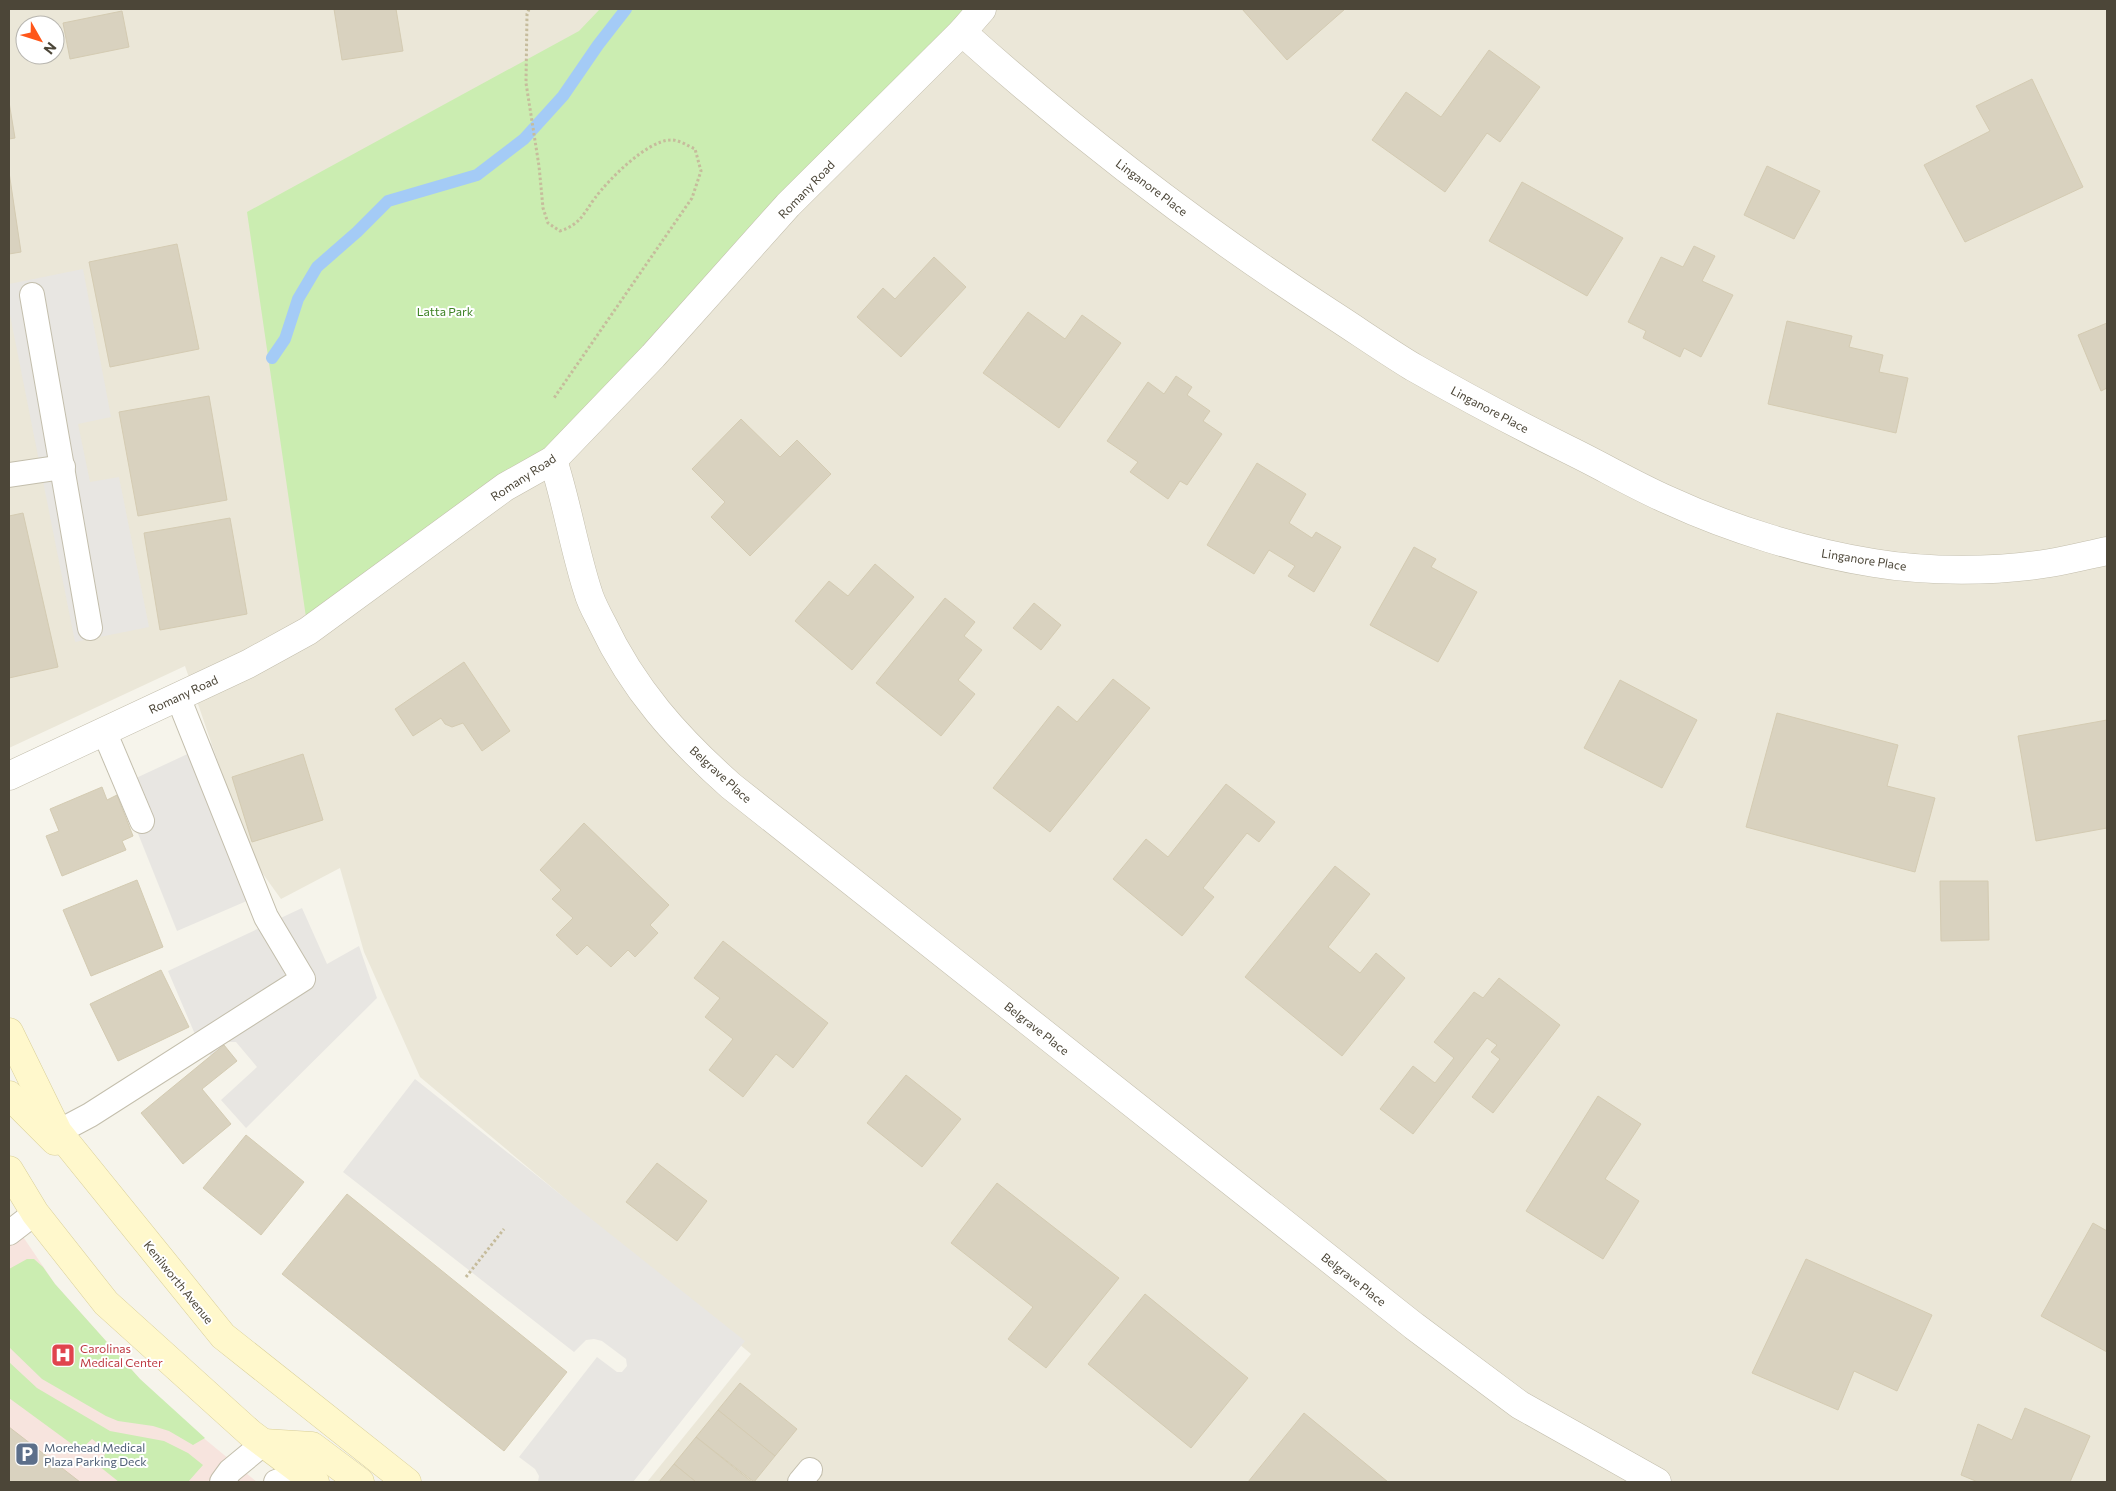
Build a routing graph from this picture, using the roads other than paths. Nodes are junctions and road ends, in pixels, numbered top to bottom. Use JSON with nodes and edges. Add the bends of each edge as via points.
{"nodes":[{"id":1,"x":982,"y":9,"type":"edge"},
{"id":2,"x":962,"y":32,"type":"junction"},
{"id":3,"x":32,"y":295,"type":"dead end"},
{"id":4,"x":553,"y":460,"type":"junction"},
{"id":5,"x":62,"y":467,"type":"junction"},
{"id":6,"x":9,"y":474,"type":"edge"},
{"id":7,"x":2107,"y":551,"type":"edge"},
{"id":8,"x":90,"y":628,"type":"dead end"},
{"id":9,"x":178,"y":697,"type":"junction"},
{"id":10,"x":104,"y":731,"type":"junction"},
{"id":11,"x":9,"y":776,"type":"edge"},
{"id":12,"x":142,"y":821,"type":"dead end"},
{"id":13,"x":9,"y":1032,"type":"edge"},
{"id":14,"x":9,"y":1095,"type":"edge"},
{"id":15,"x":58,"y":1132,"type":"junction"},
{"id":16,"x":9,"y":1170,"type":"edge"},
{"id":17,"x":99,"y":1184,"type":"junction"},
{"id":18,"x":34,"y":1213,"type":"junction"},
{"id":19,"x":9,"y":1233,"type":"edge"},
{"id":20,"x":264,"y":1443,"type":"junction"},
{"id":21,"x":222,"y":1482,"type":"edge"},
{"id":22,"x":276,"y":1482,"type":"edge"},
{"id":23,"x":296,"y":1482,"type":"edge"},
{"id":24,"x":315,"y":1482,"type":"edge"},
{"id":25,"x":360,"y":1482,"type":"edge"},
{"id":26,"x":407,"y":1482,"type":"edge"},
{"id":27,"x":1656,"y":1482,"type":"edge"}],
"edges":[{"from":1,"to":2,"type":"street","name":"Romany Road"},
{"from":2,"to":4,"type":"street","name":"Romany Road","via":[[788,205]]},
{"from":2,"to":7,"type":"street","name":"Linganore Place","via":[[1026,89],[1150,188],[1277,279],[1413,367],[1473,401],[1669,500],[1774,540],[1876,564],[1919,568],[2006,568]]},
{"from":3,"to":5,"type":"lane"},
{"from":4,"to":9,"type":"street","name":"Romany Road","via":[[505,487],[308,631]]},
{"from":4,"to":27,"type":"street","name":"Belgrave Place","via":[[588,594],[618,656],[644,694],[699,757],[731,786],[1414,1326],[1520,1405]]},
{"from":5,"to":6,"type":"lane"},
{"from":5,"to":8,"type":"lane"},
{"from":9,"to":10,"type":"street","name":"Romany Road"},
{"from":9,"to":15,"type":"lane","via":[[266,917],[303,979],[90,1115]]},
{"from":10,"to":11,"type":"street","name":"Romany Road"},
{"from":10,"to":12,"type":"lane"},
{"from":13,"to":15,"type":"main road","name":"Kenilworth Avenue"},
{"from":14,"to":17,"type":"main road"},
{"from":15,"to":17,"type":"main road","name":"Kenilworth Avenue"},
{"from":16,"to":18,"type":"main road"},
{"from":17,"to":26,"type":"main road","name":"Kenilworth Avenue","via":[[223,1336]]},
{"from":18,"to":19,"type":"lane"},
{"from":18,"to":20,"type":"main road","via":[[106,1302]]},
{"from":20,"to":21,"type":"lane","via":[[230,1471]]},
{"from":20,"to":24,"type":"main road"},
{"from":20,"to":25,"type":"main road","via":[[312,1446]]},
{"from":22,"to":23,"type":"lane","via":[[285,1479]]}]}
